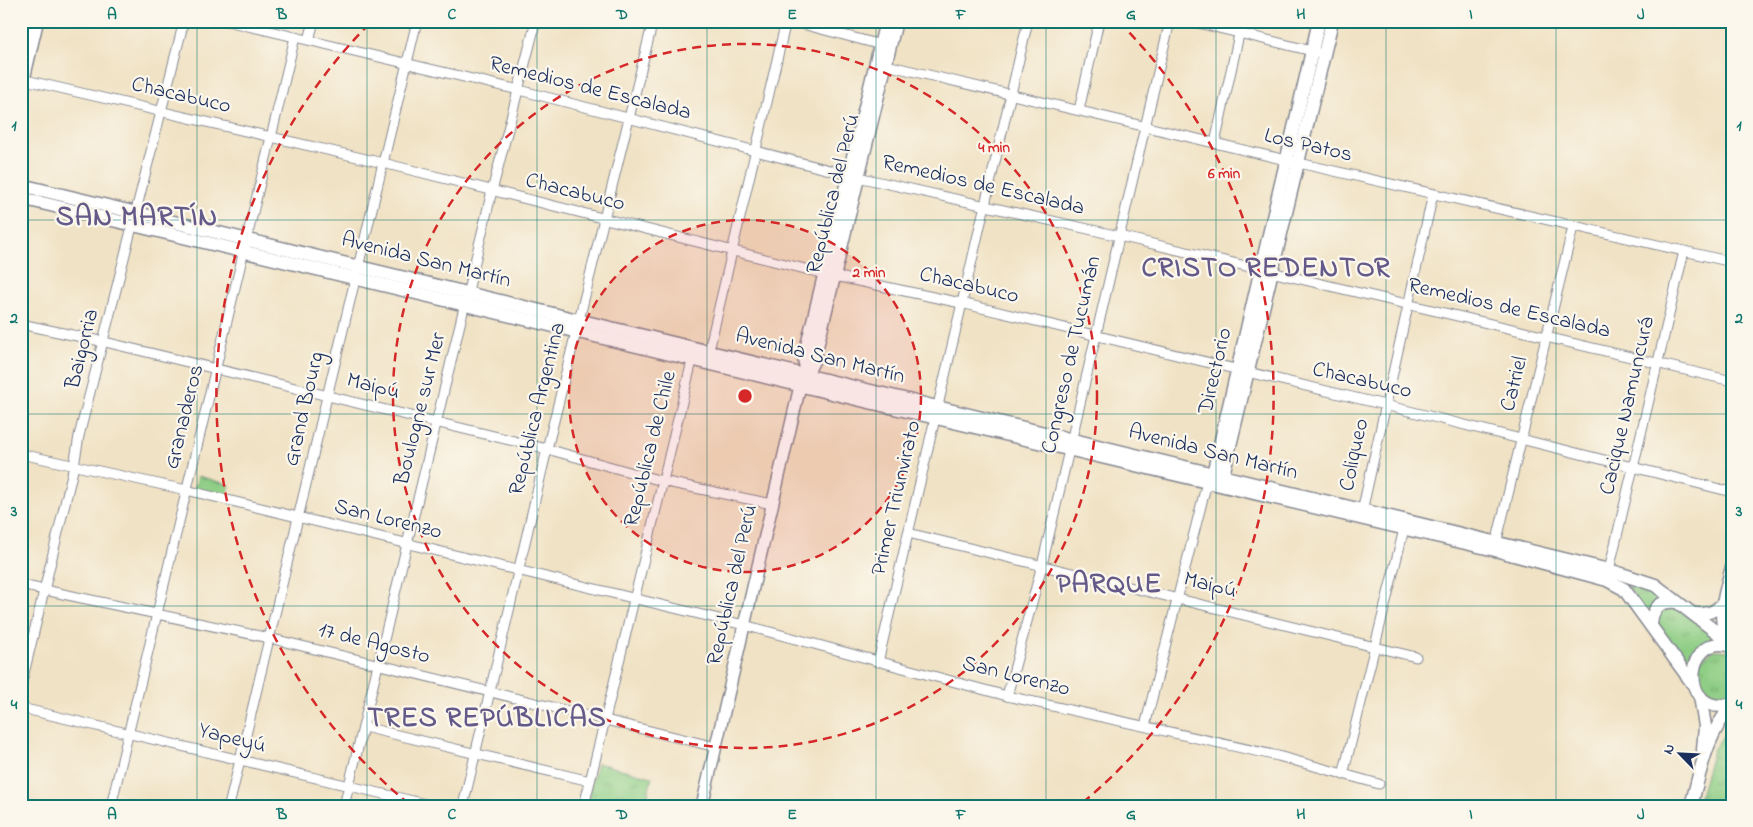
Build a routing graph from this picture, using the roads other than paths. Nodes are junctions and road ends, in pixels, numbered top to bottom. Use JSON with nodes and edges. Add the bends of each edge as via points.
{"nodes":[{"id":1,"x":26,"y":21,"type":"edge"},
{"id":2,"x":38,"y":21,"type":"edge"},
{"id":3,"x":184,"y":21,"type":"edge"},
{"id":4,"x":227,"y":21,"type":"edge"},
{"id":5,"x":314,"y":21,"type":"edge"},
{"id":6,"x":417,"y":21,"type":"edge"},
{"id":7,"x":536,"y":21,"type":"edge"},
{"id":8,"x":653,"y":21,"type":"edge"},
{"id":9,"x":786,"y":21,"type":"edge"},
{"id":10,"x":790,"y":21,"type":"edge"},
{"id":11,"x":886,"y":21,"type":"edge"},
{"id":12,"x":896,"y":21,"type":"edge"},
{"id":13,"x":1028,"y":21,"type":"edge"},
{"id":14,"x":1099,"y":21,"type":"edge"},
{"id":15,"x":1170,"y":21,"type":"edge"},
{"id":16,"x":1190,"y":21,"type":"edge"},
{"id":17,"x":1242,"y":21,"type":"edge"},
{"id":18,"x":1319,"y":21,"type":"edge"},
{"id":19,"x":1332,"y":21,"type":"edge"},
{"id":20,"x":1239,"y":33,"type":"junction"},
{"id":21,"x":295,"y":37,"type":"junction"},
{"id":22,"x":309,"y":40,"type":"junction"},
{"id":23,"x":21,"y":41,"type":"edge"},
{"id":24,"x":886,"y":46,"type":"junction"},
{"id":25,"x":1318,"y":53,"type":"junction"},
{"id":26,"x":407,"y":63,"type":"junction"},
{"id":27,"x":882,"y":63,"type":"junction"},
{"id":28,"x":22,"y":82,"type":"edge"},
{"id":29,"x":520,"y":90,"type":"junction"},
{"id":30,"x":1012,"y":93,"type":"junction"},
{"id":31,"x":161,"y":110,"type":"junction"},
{"id":32,"x":1079,"y":110,"type":"junction"},
{"id":33,"x":628,"y":120,"type":"junction"},
{"id":34,"x":1145,"y":127,"type":"junction"},
{"id":35,"x":271,"y":136,"type":"junction"},
{"id":36,"x":1215,"y":143,"type":"junction"},
{"id":37,"x":755,"y":150,"type":"junction"},
{"id":38,"x":1286,"y":160,"type":"junction"},
{"id":39,"x":383,"y":163,"type":"junction"},
{"id":40,"x":1299,"y":163,"type":"junction"},
{"id":41,"x":854,"y":176,"type":"junction"},
{"id":42,"x":21,"y":185,"type":"edge"},
{"id":43,"x":492,"y":191,"type":"junction"},
{"id":44,"x":1433,"y":194,"type":"junction"},
{"id":45,"x":21,"y":198,"type":"edge"},
{"id":46,"x":984,"y":205,"type":"junction"},
{"id":47,"x":134,"y":218,"type":"junction"},
{"id":48,"x":603,"y":219,"type":"junction"},
{"id":49,"x":1573,"y":227,"type":"junction"},
{"id":50,"x":1119,"y":236,"type":"junction"},
{"id":51,"x":247,"y":238,"type":"junction"},
{"id":52,"x":730,"y":251,"type":"junction"},
{"id":53,"x":1684,"y":251,"type":"junction"},
{"id":54,"x":244,"y":252,"type":"junction"},
{"id":55,"x":1732,"y":262,"type":"edge"},
{"id":56,"x":358,"y":265,"type":"junction"},
{"id":57,"x":1267,"y":271,"type":"junction"},
{"id":58,"x":830,"y":275,"type":"junction"},
{"id":59,"x":355,"y":279,"type":"junction"},
{"id":60,"x":469,"y":292,"type":"junction"},
{"id":61,"x":961,"y":304,"type":"junction"},
{"id":62,"x":1407,"y":304,"type":"junction"},
{"id":63,"x":465,"y":306,"type":"junction"},
{"id":64,"x":580,"y":320,"type":"junction"},
{"id":65,"x":21,"y":324,"type":"edge"},
{"id":66,"x":576,"y":332,"type":"junction"},
{"id":67,"x":1095,"y":336,"type":"junction"},
{"id":68,"x":1546,"y":337,"type":"junction"},
{"id":69,"x":105,"y":342,"type":"junction"},
{"id":70,"x":709,"y":350,"type":"junction"},
{"id":71,"x":692,"y":361,"type":"junction"},
{"id":72,"x":1658,"y":363,"type":"junction"},
{"id":73,"x":217,"y":369,"type":"junction"},
{"id":74,"x":1242,"y":372,"type":"junction"},
{"id":75,"x":807,"y":374,"type":"junction"},
{"id":76,"x":1732,"y":381,"type":"edge"},
{"id":77,"x":800,"y":386,"type":"junction"},
{"id":78,"x":327,"y":396,"type":"junction"},
{"id":79,"x":1385,"y":405,"type":"junction"},
{"id":80,"x":936,"y":412,"type":"junction"},
{"id":81,"x":436,"y":422,"type":"junction"},
{"id":82,"x":1521,"y":438,"type":"junction"},
{"id":83,"x":1070,"y":444,"type":"junction"},
{"id":84,"x":547,"y":449,"type":"junction"},
{"id":85,"x":21,"y":454,"type":"edge"},
{"id":86,"x":74,"y":466,"type":"junction"},
{"id":87,"x":1634,"y":466,"type":"junction"},
{"id":88,"x":1216,"y":480,"type":"junction"},
{"id":89,"x":662,"y":481,"type":"junction"},
{"id":90,"x":186,"y":490,"type":"junction"},
{"id":91,"x":1732,"y":492,"type":"edge"},
{"id":92,"x":772,"y":504,"type":"junction"},
{"id":93,"x":1361,"y":514,"type":"junction"},
{"id":94,"x":298,"y":517,"type":"junction"},
{"id":95,"x":1404,"y":529,"type":"junction"},
{"id":96,"x":908,"y":533,"type":"junction"},
{"id":97,"x":407,"y":544,"type":"junction"},
{"id":98,"x":1496,"y":546,"type":"junction"},
{"id":99,"x":1042,"y":565,"type":"junction"},
{"id":100,"x":1732,"y":565,"type":"edge"},
{"id":101,"x":519,"y":570,"type":"junction"},
{"id":102,"x":1608,"y":575,"type":"junction"},
{"id":103,"x":21,"y":585,"type":"edge"},
{"id":104,"x":44,"y":590,"type":"junction"},
{"id":105,"x":634,"y":598,"type":"junction"},
{"id":106,"x":1179,"y":598,"type":"junction"},
{"id":107,"x":1724,"y":601,"type":"junction"},
{"id":108,"x":1677,"y":602,"type":"junction"},
{"id":109,"x":156,"y":613,"type":"junction"},
{"id":110,"x":1692,"y":614,"type":"junction"},
{"id":111,"x":744,"y":625,"type":"junction"},
{"id":112,"x":1651,"y":625,"type":"junction"},
{"id":113,"x":269,"y":638,"type":"junction"},
{"id":114,"x":1730,"y":644,"type":"edge"},
{"id":115,"x":1374,"y":646,"type":"junction"},
{"id":116,"x":1416,"y":657,"type":"dead end"},
{"id":117,"x":878,"y":662,"type":"junction"},
{"id":118,"x":379,"y":665,"type":"junction"},
{"id":119,"x":1693,"y":684,"type":"junction"},
{"id":120,"x":21,"y":686,"type":"edge"},
{"id":121,"x":490,"y":692,"type":"junction"},
{"id":122,"x":1007,"y":696,"type":"junction"},
{"id":123,"x":1700,"y":696,"type":"junction"},
{"id":124,"x":1732,"y":705,"type":"edge"},
{"id":125,"x":21,"y":708,"type":"edge"},
{"id":126,"x":604,"y":720,"type":"junction"},
{"id":127,"x":1145,"y":726,"type":"junction"},
{"id":128,"x":364,"y":727,"type":"junction"},
{"id":129,"x":128,"y":732,"type":"junction"},
{"id":130,"x":716,"y":747,"type":"junction"},
{"id":131,"x":475,"y":753,"type":"junction"},
{"id":132,"x":240,"y":760,"type":"junction"},
{"id":133,"x":1701,"y":765,"type":"junction"},
{"id":134,"x":1344,"y":775,"type":"junction"},
{"id":135,"x":590,"y":781,"type":"junction"},
{"id":136,"x":1380,"y":784,"type":"dead end"},
{"id":137,"x":350,"y":786,"type":"junction"},
{"id":138,"x":111,"y":806,"type":"edge"},
{"id":139,"x":229,"y":806,"type":"edge"},
{"id":140,"x":344,"y":806,"type":"edge"},
{"id":141,"x":434,"y":806,"type":"edge"},
{"id":142,"x":463,"y":806,"type":"edge"},
{"id":143,"x":584,"y":806,"type":"edge"},
{"id":144,"x":702,"y":806,"type":"edge"},
{"id":145,"x":1691,"y":806,"type":"edge"}],
"edges":[{"from":1,"to":23,"type":"main road"},
{"from":2,"to":28,"type":"main road"},
{"from":3,"to":31,"type":"street","name":"Baigorria"},
{"from":4,"to":21,"type":"street","name":"Remedios de Escalada"},
{"from":5,"to":22,"type":"street"},
{"from":6,"to":26,"type":"street","name":"Grand Bourg"},
{"from":7,"to":29,"type":"street","name":"Boulogne sur Mer"},
{"from":8,"to":33,"type":"street","name":"República Argentina"},
{"from":9,"to":37,"type":"street"},
{"from":10,"to":24,"type":"street"},
{"from":11,"to":24,"type":"main road","name":"República del Perú"},
{"from":12,"to":24,"type":"main road","name":"República del Perú"},
{"from":13,"to":30,"type":"street","name":"Primer Triunvirato"},
{"from":14,"to":32,"type":"street"},
{"from":15,"to":34,"type":"street","name":"Congreso de Tucumán"},
{"from":16,"to":20,"type":"street"},
{"from":17,"to":20,"type":"street"},
{"from":18,"to":25,"type":"main road","name":"Directorio"},
{"from":19,"to":25,"type":"main road","name":"Directorio"},
{"from":20,"to":25,"type":"street"},
{"from":20,"to":36,"type":"street"},
{"from":21,"to":22,"type":"street","name":"Remedios de Escalada"},
{"from":21,"to":35,"type":"street","name":"Granaderos"},
{"from":22,"to":26,"type":"street","name":"Remedios de Escalada"},
{"from":24,"to":27,"type":"main road","name":"República del Perú"},
{"from":25,"to":38,"type":"main road","name":"Directorio"},
{"from":25,"to":40,"type":"main road","name":"Directorio"},
{"from":26,"to":29,"type":"street","name":"Remedios de Escalada"},
{"from":26,"to":39,"type":"street","name":"Grand Bourg"},
{"from":27,"to":30,"type":"street","name":"Los Patos"},
{"from":27,"to":41,"type":"main road","name":"República del Perú"},
{"from":28,"to":31,"type":"street","name":"Chacabuco"},
{"from":29,"to":33,"type":"street","name":"Remedios de Escalada"},
{"from":29,"to":43,"type":"street","name":"Boulogne sur Mer"},
{"from":30,"to":32,"type":"street","name":"Los Patos"},
{"from":30,"to":46,"type":"street","name":"Primer Triunvirato"},
{"from":31,"to":35,"type":"street","name":"Chacabuco"},
{"from":31,"to":47,"type":"street","name":"Baigorria"},
{"from":32,"to":34,"type":"street","name":"Los Patos"},
{"from":33,"to":37,"type":"street","name":"Remedios de Escalada"},
{"from":33,"to":48,"type":"street","name":"República Argentina"},
{"from":34,"to":36,"type":"street","name":"Los Patos"},
{"from":34,"to":50,"type":"street","name":"Congreso de Tucumán"},
{"from":35,"to":39,"type":"street","name":"Chacabuco"},
{"from":35,"to":51,"type":"street","name":"Granaderos"},
{"from":36,"to":38,"type":"street","name":"Los Patos"},
{"from":37,"to":41,"type":"street","name":"Remedios de Escalada"},
{"from":37,"to":52,"type":"street"},
{"from":38,"to":40,"type":"street","name":"Los Patos"},
{"from":38,"to":57,"type":"main road","name":"Directorio"},
{"from":39,"to":43,"type":"street","name":"Chacabuco"},
{"from":39,"to":56,"type":"street","name":"Grand Bourg"},
{"from":40,"to":44,"type":"street","name":"Los Patos"},
{"from":40,"to":57,"type":"main road","name":"Directorio"},
{"from":41,"to":46,"type":"street","name":"Remedios de Escalada"},
{"from":41,"to":58,"type":"main road","name":"República del Perú"},
{"from":42,"to":47,"type":"main road","name":"Avenida San Martín"},
{"from":43,"to":48,"type":"street","name":"Chacabuco"},
{"from":43,"to":60,"type":"street","name":"Boulogne sur Mer"},
{"from":44,"to":49,"type":"street","name":"Los Patos"},
{"from":44,"to":62,"type":"street","name":"Coliqueo"},
{"from":45,"to":47,"type":"main road","name":"Avenida San Martín"},
{"from":46,"to":50,"type":"street","name":"Remedios de Escalada"},
{"from":46,"to":61,"type":"street","name":"Primer Triunvirato"},
{"from":47,"to":51,"type":"main road","name":"Avenida San Martín"},
{"from":47,"to":54,"type":"main road","name":"Avenida San Martín"},
{"from":47,"to":69,"type":"street","name":"Baigorria"},
{"from":48,"to":52,"type":"street","name":"Chacabuco"},
{"from":48,"to":64,"type":"street","name":"República Argentina"},
{"from":49,"to":53,"type":"street","name":"Los Patos"},
{"from":49,"to":68,"type":"street","name":"Catriel"},
{"from":50,"to":57,"type":"street","name":"Remedios de Escalada"},
{"from":50,"to":67,"type":"street","name":"Congreso de Tucumán"},
{"from":51,"to":54,"type":"street","name":"Granaderos"},
{"from":51,"to":56,"type":"main road","name":"Avenida San Martín"},
{"from":52,"to":58,"type":"street","name":"Chacabuco"},
{"from":52,"to":70,"type":"street"},
{"from":53,"to":55,"type":"street","name":"Los Patos"},
{"from":53,"to":72,"type":"street","name":"Cacique Namuncurá"},
{"from":54,"to":59,"type":"main road","name":"Avenida San Martín"},
{"from":54,"to":73,"type":"street","name":"Granaderos"},
{"from":56,"to":59,"type":"street","name":"Grand Bourg"},
{"from":56,"to":60,"type":"main road","name":"Avenida San Martín"},
{"from":57,"to":62,"type":"street","name":"Remedios de Escalada"},
{"from":57,"to":74,"type":"main road","name":"Directorio"},
{"from":58,"to":61,"type":"street","name":"Chacabuco"},
{"from":58,"to":75,"type":"main road","name":"República del Perú","via":[[814,359]]},
{"from":59,"to":63,"type":"main road","name":"Avenida San Martín"},
{"from":59,"to":78,"type":"street","name":"Grand Bourg"},
{"from":60,"to":63,"type":"street","name":"Boulogne sur Mer"},
{"from":60,"to":64,"type":"main road","name":"Avenida San Martín"},
{"from":61,"to":67,"type":"street","name":"Chacabuco"},
{"from":61,"to":80,"type":"street","name":"Primer Triunvirato"},
{"from":62,"to":68,"type":"street","name":"Remedios de Escalada"},
{"from":62,"to":79,"type":"street","name":"Coliqueo"},
{"from":63,"to":66,"type":"main road","name":"Avenida San Martín"},
{"from":63,"to":81,"type":"street","name":"Boulogne sur Mer"},
{"from":64,"to":66,"type":"street","name":"República Argentina"},
{"from":64,"to":70,"type":"main road","name":"Avenida San Martín"},
{"from":65,"to":69,"type":"street","name":"Maipú"},
{"from":66,"to":71,"type":"main road","name":"Avenida San Martín"},
{"from":66,"to":84,"type":"street","name":"República Argentina"},
{"from":67,"to":74,"type":"street","name":"Chacabuco"},
{"from":67,"to":83,"type":"street","name":"Congreso de Tucumán"},
{"from":68,"to":72,"type":"street","name":"Remedios de Escalada"},
{"from":68,"to":82,"type":"street","name":"Catriel"},
{"from":69,"to":73,"type":"street","name":"Maipú"},
{"from":69,"to":86,"type":"street","name":"Baigorria"},
{"from":70,"to":71,"type":"street","name":"República de Chile"},
{"from":70,"to":75,"type":"main road","name":"Avenida San Martín"},
{"from":71,"to":77,"type":"main road","name":"Avenida San Martín"},
{"from":71,"to":89,"type":"street","name":"República de Chile"},
{"from":72,"to":76,"type":"street","name":"Remedios de Escalada"},
{"from":72,"to":87,"type":"street","name":"Cacique Namuncurá"},
{"from":73,"to":78,"type":"street","name":"Maipú"},
{"from":73,"to":90,"type":"street","name":"Granaderos"},
{"from":74,"to":79,"type":"street","name":"Chacabuco"},
{"from":74,"to":88,"type":"main road","name":"Directorio"},
{"from":75,"to":77,"type":"main road","name":"República del Perú"},
{"from":75,"to":80,"type":"main road","name":"Avenida San Martín"},
{"from":77,"to":80,"type":"main road","name":"Avenida San Martín"},
{"from":77,"to":92,"type":"street","name":"República del Perú"},
{"from":78,"to":81,"type":"street","name":"Maipú"},
{"from":78,"to":94,"type":"street","name":"Grand Bourg"},
{"from":79,"to":82,"type":"street","name":"Chacabuco"},
{"from":79,"to":93,"type":"street","name":"Coliqueo"},
{"from":80,"to":83,"type":"main road","name":"Avenida San Martín"},
{"from":80,"to":96,"type":"street","name":"Primer Triunvirato"},
{"from":81,"to":84,"type":"street","name":"Maipú"},
{"from":81,"to":97,"type":"street","name":"Boulogne sur Mer"},
{"from":82,"to":87,"type":"street","name":"Chacabuco"},
{"from":82,"to":98,"type":"street","name":"Catriel"},
{"from":83,"to":88,"type":"main road","name":"Avenida San Martín"},
{"from":83,"to":99,"type":"street","name":"Congreso de Tucumán"},
{"from":84,"to":89,"type":"street","name":"Maipú"},
{"from":84,"to":101,"type":"street","name":"República Argentina"},
{"from":85,"to":86,"type":"street","name":"San Lorenzo"},
{"from":86,"to":90,"type":"street","name":"San Lorenzo"},
{"from":86,"to":104,"type":"street","name":"Baigorria"},
{"from":87,"to":91,"type":"street","name":"Chacabuco"},
{"from":87,"to":102,"type":"street","name":"Cacique Namuncurá"},
{"from":88,"to":93,"type":"main road","name":"Avenida San Martín"},
{"from":88,"to":106,"type":"street","name":"Directorio"},
{"from":89,"to":92,"type":"street","name":"Maipú"},
{"from":89,"to":105,"type":"street","name":"República de Chile"},
{"from":90,"to":94,"type":"street","name":"San Lorenzo"},
{"from":90,"to":109,"type":"street","name":"Granaderos"},
{"from":92,"to":111,"type":"street","name":"República del Perú"},
{"from":93,"to":95,"type":"main road","name":"Avenida San Martín"},
{"from":93,"to":98,"type":"main road","name":"Avenida San Martín"},
{"from":94,"to":97,"type":"street","name":"San Lorenzo"},
{"from":94,"to":113,"type":"street","name":"Grand Bourg"},
{"from":95,"to":98,"type":"main road","name":"Avenida San Martín"},
{"from":95,"to":115,"type":"street"},
{"from":96,"to":99,"type":"street","name":"Maipú"},
{"from":96,"to":117,"type":"street","name":"Primer Triunvirato"},
{"from":97,"to":101,"type":"street","name":"San Lorenzo"},
{"from":97,"to":118,"type":"street","name":"Boulogne sur Mer"},
{"from":98,"to":102,"type":"main road","name":"Avenida San Martín"},
{"from":99,"to":106,"type":"street","name":"Maipú"},
{"from":99,"to":122,"type":"street","name":"Congreso de Tucumán"},
{"from":100,"to":107,"type":"street"},
{"from":101,"to":105,"type":"street","name":"San Lorenzo"},
{"from":101,"to":121,"type":"street","name":"República Argentina"},
{"from":102,"to":108,"type":"main road","name":"Avenida San Martín","via":[[1655,585]]},
{"from":102,"to":112,"type":"main road","via":[[1624,589]]},
{"from":103,"to":104,"type":"street","name":"17 de Agosto"},
{"from":104,"to":109,"type":"street","name":"17 de Agosto"},
{"from":104,"to":120,"type":"street","name":"Baigorria"},
{"from":105,"to":111,"type":"street","name":"San Lorenzo"},
{"from":105,"to":126,"type":"street","name":"República de Chile"},
{"from":106,"to":115,"type":"street","name":"Maipú"},
{"from":106,"to":127,"type":"street","name":"Directorio"},
{"from":107,"to":110,"type":"street","via":[[1712,612]]},
{"from":107,"to":114,"type":"street","via":[[1722,629]]},
{"from":108,"to":110,"type":"main road","name":"Avenida San Martín"},
{"from":108,"to":112,"type":"main road","via":[[1659,604],[1651,616]]},
{"from":109,"to":113,"type":"street","name":"17 de Agosto"},
{"from":109,"to":129,"type":"street","name":"Granaderos"},
{"from":110,"to":114,"type":"main road","name":"Avenida San Martín"},
{"from":111,"to":117,"type":"street","name":"San Lorenzo"},
{"from":111,"to":130,"type":"street","name":"República del Perú"},
{"from":112,"to":119,"type":"main road"},
{"from":113,"to":118,"type":"street","name":"17 de Agosto"},
{"from":113,"to":132,"type":"street","name":"Grand Bourg"},
{"from":114,"to":119,"type":"main road","via":[[1703,652],[1693,667]]},
{"from":115,"to":116,"type":"street","name":"Maipú"},
{"from":115,"to":134,"type":"street"},
{"from":117,"to":122,"type":"street","name":"San Lorenzo"},
{"from":118,"to":121,"type":"street","name":"17 de Agosto"},
{"from":118,"to":128,"type":"street","name":"Boulogne sur Mer"},
{"from":119,"to":123,"type":"main road"},
{"from":121,"to":126,"type":"street","name":"17 de Agosto"},
{"from":121,"to":131,"type":"street","name":"República Argentina"},
{"from":122,"to":127,"type":"street","name":"San Lorenzo"},
{"from":123,"to":124,"type":"main road","via":[[1716,705]]},
{"from":123,"to":133,"type":"main road","via":[[1705,726]]},
{"from":124,"to":133,"type":"main road","via":[[1718,724]]},
{"from":125,"to":129,"type":"street","name":"Yapeyú"},
{"from":126,"to":130,"type":"street","name":"17 de Agosto"},
{"from":126,"to":135,"type":"street","name":"República de Chile"},
{"from":127,"to":134,"type":"street","name":"San Lorenzo","via":[[1278,756]]},
{"from":128,"to":131,"type":"street"},
{"from":128,"to":137,"type":"street","name":"Boulogne sur Mer"},
{"from":129,"to":132,"type":"street","name":"Yapeyú"},
{"from":129,"to":138,"type":"street","name":"Granaderos"},
{"from":130,"to":144,"type":"street","name":"República del Perú"},
{"from":131,"to":135,"type":"street"},
{"from":131,"to":142,"type":"street","name":"República Argentina"},
{"from":132,"to":137,"type":"street","name":"Yapeyú"},
{"from":132,"to":139,"type":"street","name":"Grand Bourg"},
{"from":133,"to":145,"type":"main road"},
{"from":134,"to":136,"type":"street","name":"San Lorenzo"},
{"from":135,"to":143,"type":"street","name":"República de Chile"},
{"from":137,"to":140,"type":"street","name":"Boulogne sur Mer"},
{"from":137,"to":141,"type":"street","name":"Yapeyú"}]}
